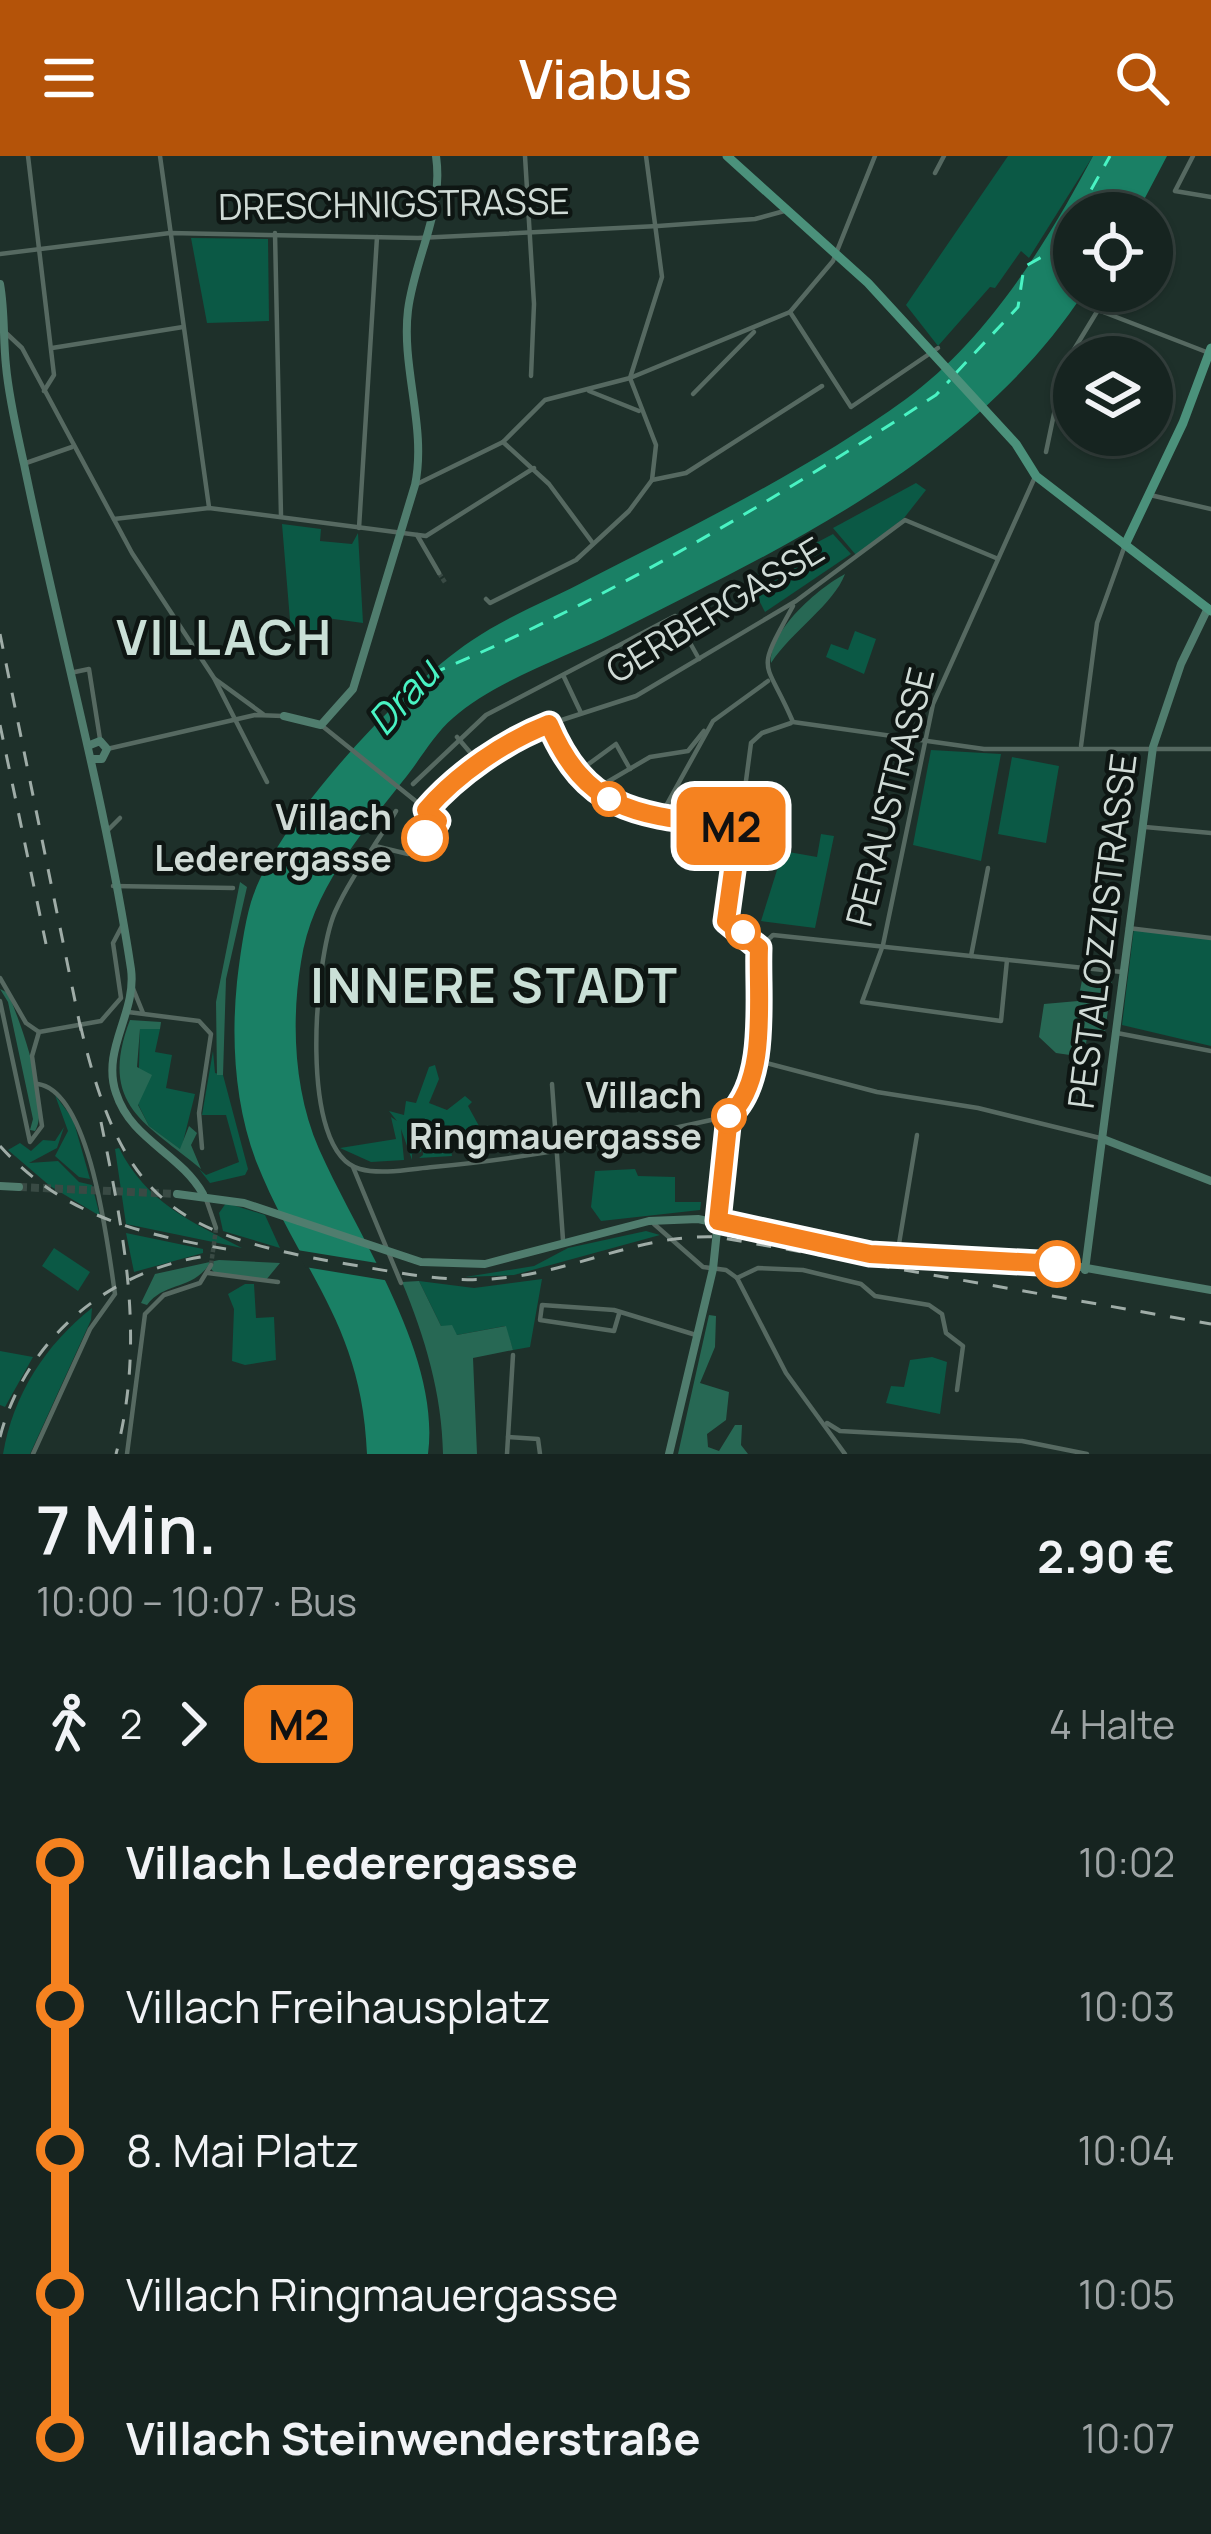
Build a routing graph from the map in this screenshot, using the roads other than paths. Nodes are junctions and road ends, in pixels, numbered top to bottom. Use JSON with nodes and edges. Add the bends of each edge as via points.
{"nodes":[{"id":1,"x":28,"y":156,"type":"edge"},
{"id":2,"x":160,"y":156,"type":"edge"},
{"id":3,"x":436,"y":156,"type":"edge"},
{"id":4,"x":526,"y":156,"type":"edge"},
{"id":5,"x":646,"y":156,"type":"edge"},
{"id":6,"x":727,"y":156,"type":"edge"},
{"id":7,"x":875,"y":156,"type":"edge"},
{"id":8,"x":944,"y":156,"type":"edge"},
{"id":9,"x":1193,"y":156,"type":"edge"},
{"id":10,"x":935,"y":173,"type":"dead end"},
{"id":11,"x":1211,"y":197,"type":"edge"},
{"id":12,"x":788,"y":211,"type":"junction"},
{"id":13,"x":658,"y":226,"type":"junction"},
{"id":14,"x":530,"y":232,"type":"junction"},
{"id":15,"x":170,"y":233,"type":"junction"},
{"id":16,"x":275,"y":233,"type":"junction"},
{"id":17,"x":376,"y":237,"type":"junction"},
{"id":18,"x":428,"y":237,"type":"junction"},
{"id":19,"x":39,"y":248,"type":"junction"},
{"id":20,"x":836,"y":252,"type":"junction"},
{"id":21,"x":0,"y":254,"type":"edge"},
{"id":22,"x":0,"y":284,"type":"edge"},
{"id":23,"x":790,"y":312,"type":"junction"},
{"id":24,"x":183,"y":327,"type":"junction"},
{"id":25,"x":758,"y":328,"type":"junction"},
{"id":26,"x":6,"y":333,"type":"junction"},
{"id":27,"x":51,"y":348,"type":"junction"},
{"id":28,"x":938,"y":348,"type":"dead end"},
{"id":29,"x":1210,"y":350,"type":"edge"},
{"id":30,"x":531,"y":376,"type":"dead end"},
{"id":31,"x":630,"y":378,"type":"junction"},
{"id":32,"x":822,"y":386,"type":"dead end"},
{"id":33,"x":44,"y":391,"type":"junction"},
{"id":34,"x":589,"y":391,"type":"junction"},
{"id":35,"x":693,"y":394,"type":"dead end"},
{"id":36,"x":643,"y":413,"type":"junction"},
{"id":37,"x":503,"y":442,"type":"junction"},
{"id":38,"x":72,"y":447,"type":"junction"},
{"id":39,"x":1046,"y":452,"type":"dead end"},
{"id":40,"x":24,"y":463,"type":"junction"},
{"id":41,"x":533,"y":468,"type":"junction"},
{"id":42,"x":1036,"y":476,"type":"junction"},
{"id":43,"x":652,"y":480,"type":"junction"},
{"id":44,"x":415,"y":485,"type":"junction"},
{"id":45,"x":1150,"y":495,"type":"junction"},
{"id":46,"x":209,"y":508,"type":"junction"},
{"id":47,"x":1211,"y":509,"type":"edge"},
{"id":48,"x":281,"y":518,"type":"junction"},
{"id":49,"x":114,"y":519,"type":"junction"},
{"id":50,"x":359,"y":528,"type":"junction"},
{"id":51,"x":397,"y":533,"type":"junction"},
{"id":52,"x":417,"y":535,"type":"junction"},
{"id":53,"x":592,"y":542,"type":"junction"},
{"id":54,"x":1125,"y":545,"type":"junction"},
{"id":55,"x":996,"y":558,"type":"junction"},
{"id":56,"x":439,"y":573,"type":"tunnel mouth"},
{"id":57,"x":486,"y":599,"type":"dead end"},
{"id":58,"x":796,"y":601,"type":"junction"},
{"id":59,"x":1210,"y":606,"type":"edge"},
{"id":60,"x":699,"y":659,"type":"junction"},
{"id":61,"x":70,"y":673,"type":"junction"},
{"id":62,"x":564,"y":677,"type":"junction"},
{"id":63,"x":214,"y":678,"type":"junction"},
{"id":64,"x":768,"y":681,"type":"junction"},
{"id":65,"x":581,"y":713,"type":"junction"},
{"id":66,"x":263,"y":714,"type":"junction"},
{"id":67,"x":284,"y":716,"type":"joint"},
{"id":68,"x":233,"y":721,"type":"junction"},
{"id":69,"x":793,"y":722,"type":"junction"},
{"id":70,"x":549,"y":724,"type":"junction"},
{"id":71,"x":321,"y":725,"type":"junction"},
{"id":72,"x":706,"y":730,"type":"junction"},
{"id":73,"x":457,"y":737,"type":"junction"},
{"id":74,"x":923,"y":743,"type":"junction"},
{"id":75,"x":99,"y":745,"type":"junction"},
{"id":76,"x":1081,"y":746,"type":"junction"},
{"id":77,"x":1153,"y":747,"type":"junction"},
{"id":78,"x":1211,"y":749,"type":"edge"},
{"id":79,"x":93,"y":759,"type":"junction"},
{"id":80,"x":480,"y":764,"type":"junction"},
{"id":81,"x":630,"y":769,"type":"junction"},
{"id":82,"x":575,"y":774,"type":"junction"},
{"id":83,"x":267,"y":782,"type":"dead end"},
{"id":84,"x":413,"y":784,"type":"dead end"},
{"id":85,"x":592,"y":791,"type":"junction"},
{"id":86,"x":672,"y":798,"type":"junction"},
{"id":87,"x":426,"y":810,"type":"junction"},
{"id":88,"x":397,"y":811,"type":"dead end"},
{"id":89,"x":740,"y":812,"type":"junction"},
{"id":90,"x":660,"y":816,"type":"junction"},
{"id":91,"x":120,"y":818,"type":"dead end"},
{"id":92,"x":739,"y":827,"type":"junction"},
{"id":93,"x":1141,"y":828,"type":"junction"},
{"id":94,"x":103,"y":832,"type":"junction"},
{"id":95,"x":1211,"y":833,"type":"edge"},
{"id":96,"x":376,"y":846,"type":"junction"},
{"id":97,"x":988,"y":868,"type":"dead end"},
{"id":98,"x":113,"y":886,"type":"junction"},
{"id":99,"x":233,"y":888,"type":"dead end"},
{"id":100,"x":122,"y":926,"type":"junction"},
{"id":101,"x":1128,"y":928,"type":"junction"},
{"id":102,"x":1211,"y":938,"type":"edge"},
{"id":103,"x":883,"y":945,"type":"junction"},
{"id":104,"x":759,"y":948,"type":"junction"},
{"id":105,"x":971,"y":956,"type":"junction"},
{"id":106,"x":1007,"y":960,"type":"junction"},
{"id":107,"x":1122,"y":972,"type":"junction"},
{"id":108,"x":0,"y":978,"type":"edge"},
{"id":109,"x":132,"y":986,"type":"junction"},
{"id":110,"x":0,"y":1001,"type":"edge"},
{"id":111,"x":128,"y":1012,"type":"junction"},
{"id":112,"x":143,"y":1013,"type":"junction"},
{"id":113,"x":39,"y":1032,"type":"junction"},
{"id":114,"x":1114,"y":1033,"type":"junction"},
{"id":115,"x":1211,"y":1051,"type":"edge"},
{"id":116,"x":755,"y":1060,"type":"junction"},
{"id":117,"x":38,"y":1084,"type":"junction"},
{"id":118,"x":552,"y":1084,"type":"dead end"},
{"id":119,"x":729,"y":1116,"type":"junction"},
{"id":120,"x":917,"y":1135,"type":"dead end"},
{"id":121,"x":1103,"y":1139,"type":"junction"},
{"id":122,"x":202,"y":1148,"type":"dead end"},
{"id":123,"x":558,"y":1151,"type":"junction"},
{"id":124,"x":353,"y":1167,"type":"junction"},
{"id":125,"x":1211,"y":1181,"type":"edge"},
{"id":126,"x":0,"y":1186,"type":"edge"},
{"id":127,"x":19,"y":1186,"type":"tunnel mouth"},
{"id":128,"x":177,"y":1194,"type":"tunnel mouth"},
{"id":129,"x":204,"y":1196,"type":"junction"},
{"id":130,"x":649,"y":1222,"type":"junction"},
{"id":131,"x":717,"y":1225,"type":"junction"},
{"id":132,"x":216,"y":1228,"type":"tunnel mouth"},
{"id":133,"x":563,"y":1241,"type":"junction"},
{"id":134,"x":897,"y":1256,"type":"junction"},
{"id":135,"x":211,"y":1265,"type":"tunnel mouth"},
{"id":136,"x":713,"y":1269,"type":"junction"},
{"id":137,"x":1085,"y":1270,"type":"junction"},
{"id":138,"x":208,"y":1273,"type":"junction"},
{"id":139,"x":736,"y":1278,"type":"junction"},
{"id":140,"x":278,"y":1282,"type":"dead end"},
{"id":141,"x":400,"y":1283,"type":"dead end"},
{"id":142,"x":1211,"y":1290,"type":"edge"},
{"id":143,"x":620,"y":1314,"type":"junction"},
{"id":144,"x":696,"y":1335,"type":"junction"},
{"id":145,"x":513,"y":1355,"type":"dead end"},
{"id":146,"x":957,"y":1390,"type":"dead end"},
{"id":147,"x":822,"y":1420,"type":"junction"},
{"id":148,"x":508,"y":1437,"type":"junction"},
{"id":149,"x":33,"y":1454,"type":"edge"},
{"id":150,"x":127,"y":1454,"type":"edge"},
{"id":151,"x":508,"y":1454,"type":"edge"},
{"id":152,"x":540,"y":1454,"type":"edge"},
{"id":153,"x":670,"y":1454,"type":"edge"},
{"id":154,"x":845,"y":1454,"type":"edge"},
{"id":155,"x":1087,"y":1454,"type":"edge"}],
"edges":[{"from":1,"to":19,"type":"street"},
{"from":2,"to":15,"type":"street"},
{"from":3,"to":18,"type":"street","via":[[438,202]]},
{"from":4,"to":14,"type":"street"},
{"from":5,"to":13,"type":"street"},
{"from":6,"to":12,"type":"main road"},
{"from":7,"to":20,"type":"street"},
{"from":8,"to":10,"type":"street"},
{"from":9,"to":11,"type":"street","via":[[1175,191]]},
{"from":12,"to":13,"type":"street","name":"DRESCHNIGSTRASSE"},
{"from":12,"to":20,"type":"main road"},
{"from":13,"to":14,"type":"street","name":"DRESCHNIGSTRASSE"},
{"from":13,"to":31,"type":"street","via":[[662,277]]},
{"from":14,"to":18,"type":"street","name":"DRESCHNIGSTRASSE"},
{"from":14,"to":30,"type":"street"},
{"from":15,"to":16,"type":"street","name":"DRESCHNIGSTRASSE"},
{"from":15,"to":19,"type":"street","name":"DRESCHNIGSTRASSE"},
{"from":15,"to":24,"type":"street"},
{"from":16,"to":17,"type":"street","name":"DRESCHNIGSTRASSE"},
{"from":16,"to":48,"type":"street"},
{"from":17,"to":18,"type":"street","name":"DRESCHNIGSTRASSE"},
{"from":17,"to":50,"type":"street"},
{"from":18,"to":44,"type":"street","via":[[407,328]]},
{"from":19,"to":21,"type":"street","name":"DRESCHNIGSTRASSE"},
{"from":19,"to":27,"type":"street"},
{"from":20,"to":23,"type":"street"},
{"from":20,"to":42,"type":"main road","via":[[1016,444]]},
{"from":22,"to":26,"type":"street"},
{"from":23,"to":25,"type":"street"},
{"from":23,"to":28,"type":"street","via":[[851,406]]},
{"from":24,"to":27,"type":"street"},
{"from":24,"to":46,"type":"street"},
{"from":25,"to":31,"type":"street"},
{"from":25,"to":35,"type":"street"},
{"from":26,"to":33,"type":"street"},
{"from":26,"to":40,"type":"street"},
{"from":27,"to":33,"type":"street","via":[[54,375]]},
{"from":29,"to":39,"type":"street","via":[[1098,310],[1064,366]]},
{"from":29,"to":45,"type":"main road"},
{"from":31,"to":34,"type":"street"},
{"from":31,"to":36,"type":"street"},
{"from":32,"to":43,"type":"street","via":[[686,473]]},
{"from":33,"to":38,"type":"street"},
{"from":34,"to":36,"type":"street"},
{"from":34,"to":37,"type":"street","via":[[545,400]]},
{"from":36,"to":43,"type":"street","via":[[656,445]]},
{"from":37,"to":41,"type":"street"},
{"from":37,"to":44,"type":"street"},
{"from":38,"to":40,"type":"street"},
{"from":38,"to":49,"type":"street"},
{"from":40,"to":61,"type":"street"},
{"from":41,"to":52,"type":"street"},
{"from":41,"to":53,"type":"street"},
{"from":42,"to":54,"type":"main road"},
{"from":42,"to":55,"type":"street","name":"PERAUSTRASSE"},
{"from":43,"to":53,"type":"street"},
{"from":44,"to":51,"type":"street"},
{"from":45,"to":47,"type":"street"},
{"from":45,"to":54,"type":"main road"},
{"from":46,"to":48,"type":"street"},
{"from":46,"to":49,"type":"street"},
{"from":48,"to":50,"type":"street"},
{"from":49,"to":63,"type":"street"},
{"from":50,"to":51,"type":"street"},
{"from":51,"to":52,"type":"street"},
{"from":51,"to":71,"type":"street","via":[[353,689]]},
{"from":52,"to":56,"type":"street"},
{"from":53,"to":57,"type":"street","via":[[562,568]]},
{"from":54,"to":59,"type":"main road"},
{"from":54,"to":76,"type":"street","via":[[1097,623]]},
{"from":55,"to":58,"type":"street","name":"GERBERGASSE","via":[[905,520]]},
{"from":55,"to":74,"type":"street","name":"PERAUSTRASSE"},
{"from":58,"to":60,"type":"street","name":"GERBERGASSE"},
{"from":58,"to":64,"type":"street","via":[[768,654]]},
{"from":59,"to":77,"type":"street","name":"PESTALOZZISTRASSE","via":[[1180,664]]},
{"from":60,"to":62,"type":"street","via":[[675,616]]},
{"from":60,"to":65,"type":"street","name":"GERBERGASSE","via":[[636,697]]},
{"from":61,"to":75,"type":"street"},
{"from":61,"to":75,"type":"street","via":[[89,669]]},
{"from":62,"to":65,"type":"street"},
{"from":62,"to":73,"type":"street"},
{"from":63,"to":66,"type":"street"},
{"from":63,"to":68,"type":"street"},
{"from":64,"to":69,"type":"street"},
{"from":64,"to":72,"type":"street"},
{"from":65,"to":70,"type":"street","name":"GERBERGASSE"},
{"from":66,"to":67,"type":"street"},
{"from":66,"to":68,"type":"street"},
{"from":67,"to":71,"type":"street"},
{"from":68,"to":75,"type":"street"},
{"from":68,"to":83,"type":"street"},
{"from":69,"to":74,"type":"street"},
{"from":69,"to":89,"type":"street","via":[[751,743]]},
{"from":70,"to":80,"type":"street","name":"GERBERGASSE"},
{"from":70,"to":82,"type":"street"},
{"from":71,"to":87,"type":"street"},
{"from":72,"to":81,"type":"street","via":[[688,751],[665,751]]},
{"from":72,"to":86,"type":"street"},
{"from":73,"to":80,"type":"street"},
{"from":73,"to":84,"type":"street"},
{"from":74,"to":76,"type":"street"},
{"from":74,"to":103,"type":"street","name":"PERAUSTRASSE"},
{"from":75,"to":79,"type":"street"},
{"from":75,"to":79,"type":"street","via":[[102,760]]},
{"from":76,"to":77,"type":"street"},
{"from":77,"to":78,"type":"street"},
{"from":77,"to":93,"type":"street","name":"PESTALOZZISTRASSE"},
{"from":79,"to":94,"type":"street"},
{"from":80,"to":87,"type":"street","name":"GERBERGASSE"},
{"from":81,"to":82,"type":"street","via":[[616,744]]},
{"from":81,"to":85,"type":"street"},
{"from":82,"to":85,"type":"street"},
{"from":85,"to":90,"type":"street"},
{"from":86,"to":89,"type":"street"},
{"from":86,"to":90,"type":"street"},
{"from":87,"to":96,"type":"street","via":[[438,821],[408,854]]},
{"from":88,"to":96,"type":"street"},
{"from":89,"to":92,"type":"street"},
{"from":90,"to":92,"type":"street"},
{"from":91,"to":94,"type":"street"},
{"from":92,"to":104,"type":"street","via":[[726,922]]},
{"from":93,"to":95,"type":"street"},
{"from":93,"to":101,"type":"street","name":"PESTALOZZISTRASSE"},
{"from":94,"to":98,"type":"street"},
{"from":96,"to":124,"type":"street","via":[[334,914],[316,1007],[325,1118],[339,1156]]},
{"from":97,"to":105,"type":"street"},
{"from":98,"to":99,"type":"street"},
{"from":98,"to":100,"type":"street"},
{"from":100,"to":109,"type":"street"},
{"from":100,"to":113,"type":"street","via":[[113,939],[121,998],[110,1016]]},
{"from":101,"to":102,"type":"street"},
{"from":101,"to":107,"type":"street","name":"PESTALOZZISTRASSE"},
{"from":103,"to":104,"type":"street","via":[[773,935]]},
{"from":103,"to":105,"type":"street"},
{"from":103,"to":106,"type":"street","name":"PERAUSTRASSE","via":[[862,1002],[1000,1021]]},
{"from":104,"to":116,"type":"street"},
{"from":105,"to":106,"type":"street"},
{"from":106,"to":107,"type":"street"},
{"from":107,"to":114,"type":"street","name":"PESTALOZZISTRASSE"},
{"from":108,"to":113,"type":"street"},
{"from":109,"to":111,"type":"street"},
{"from":109,"to":112,"type":"street"},
{"from":110,"to":117,"type":"street","via":[[30,1142],[42,1126]]},
{"from":111,"to":112,"type":"street"},
{"from":111,"to":129,"type":"street","via":[[114,1047],[116,1094],[138,1131]]},
{"from":112,"to":122,"type":"street","via":[[199,1021],[211,1034]]},
{"from":113,"to":117,"type":"street","via":[[32,1056]]},
{"from":114,"to":115,"type":"street"},
{"from":114,"to":121,"type":"street","name":"PESTALOZZISTRASSE"},
{"from":116,"to":119,"type":"street"},
{"from":116,"to":121,"type":"street"},
{"from":117,"to":149,"type":"street","via":[[74,1112],[115,1294],[90,1329]]},
{"from":118,"to":123,"type":"street"},
{"from":119,"to":123,"type":"street"},
{"from":119,"to":131,"type":"street"},
{"from":120,"to":134,"type":"street"},
{"from":121,"to":125,"type":"street"},
{"from":121,"to":137,"type":"street","name":"PESTALOZZISTRASSE"},
{"from":123,"to":124,"type":"street"},
{"from":123,"to":133,"type":"street"},
{"from":124,"to":141,"type":"street"},
{"from":126,"to":127,"type":"street"},
{"from":128,"to":129,"type":"street"},
{"from":129,"to":132,"type":"street"},
{"from":129,"to":133,"type":"street","via":[[398,1256],[485,1264]]},
{"from":130,"to":131,"type":"street"},
{"from":130,"to":133,"type":"street"},
{"from":130,"to":136,"type":"street"},
{"from":131,"to":134,"type":"street"},
{"from":131,"to":136,"type":"street"},
{"from":134,"to":137,"type":"street"},
{"from":135,"to":138,"type":"street"},
{"from":136,"to":139,"type":"street"},
{"from":136,"to":144,"type":"street"},
{"from":137,"to":142,"type":"street"},
{"from":138,"to":140,"type":"street"},
{"from":138,"to":150,"type":"street","via":[[146,1314]]},
{"from":139,"to":146,"type":"street","via":[[777,1266],[929,1305],[963,1346]]},
{"from":139,"to":147,"type":"street","via":[[786,1373]]},
{"from":143,"to":143,"type":"street","via":[[542,1305],[540,1320],[614,1331]]},
{"from":143,"to":144,"type":"street"},
{"from":144,"to":153,"type":"street"},
{"from":145,"to":148,"type":"street"},
{"from":147,"to":154,"type":"street"},
{"from":147,"to":155,"type":"street","via":[[840,1431],[1022,1441]]},
{"from":148,"to":151,"type":"street"},
{"from":148,"to":152,"type":"street","via":[[538,1439]]}]}
